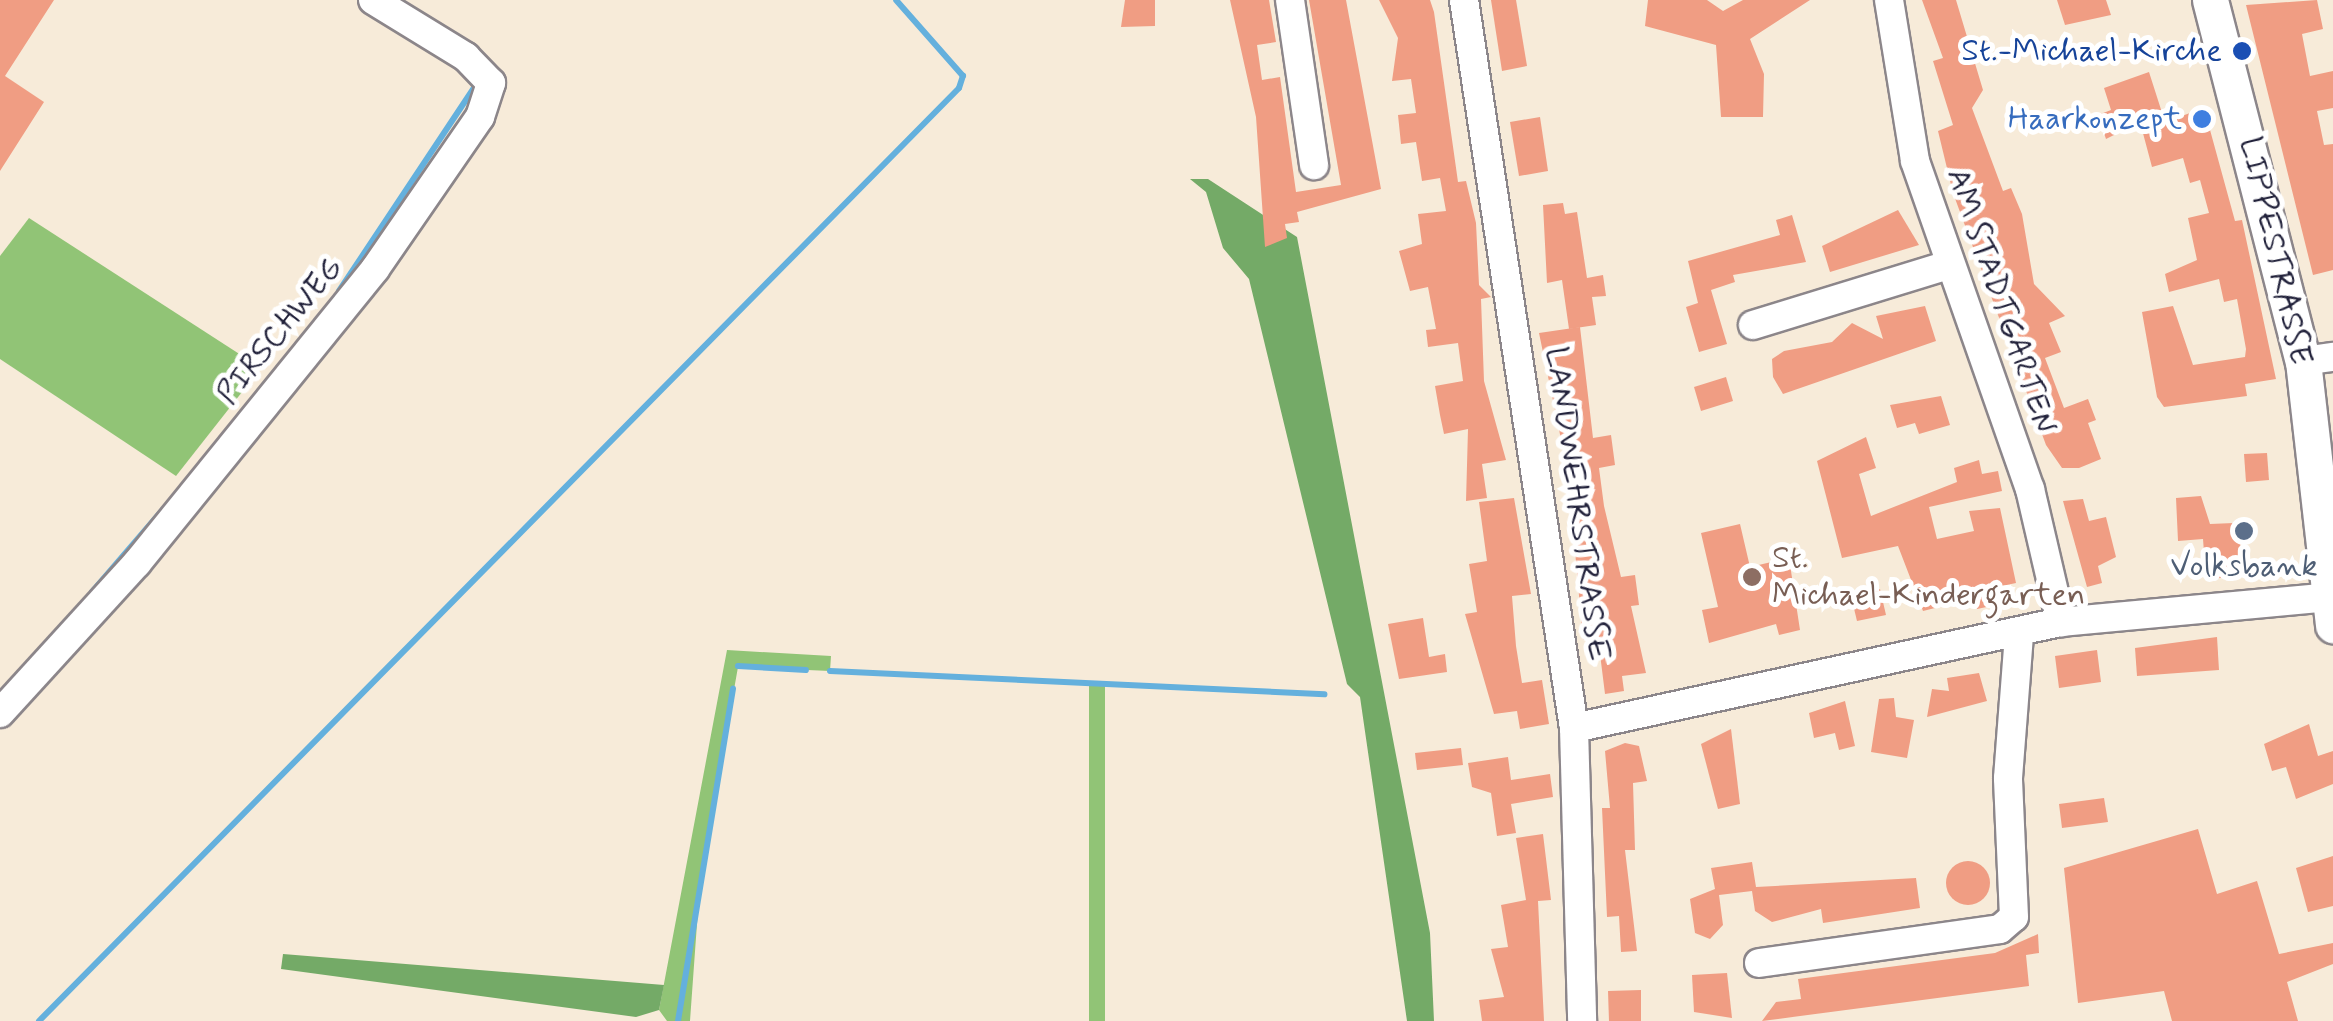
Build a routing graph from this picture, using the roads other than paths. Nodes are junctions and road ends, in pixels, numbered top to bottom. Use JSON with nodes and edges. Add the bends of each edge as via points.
{"nodes":[{"id":1,"x":373,"y":0,"type":"edge"},
{"id":2,"x":1290,"y":0,"type":"edge"},
{"id":3,"x":1464,"y":0,"type":"edge"},
{"id":4,"x":1889,"y":0,"type":"edge"},
{"id":5,"x":2210,"y":0,"type":"edge"},
{"id":6,"x":1314,"y":165,"type":"dead end"},
{"id":7,"x":1945,"y":266,"type":"junction"},
{"id":8,"x":1753,"y":325,"type":"dead end"},
{"id":9,"x":2318,"y":359,"type":"edge"},
{"id":10,"x":2331,"y":612,"type":"edge"},
{"id":11,"x":2061,"y":622,"type":"junction"},
{"id":12,"x":2020,"y":635,"type":"junction"},
{"id":13,"x":0,"y":713,"type":"edge"},
{"id":14,"x":1574,"y":728,"type":"junction"},
{"id":15,"x":1759,"y":963,"type":"dead end"},
{"id":16,"x":1582,"y":1021,"type":"edge"}],
"edges":[{"from":1,"to":13,"type":"street","name":"PIRSCHWEG","via":[[466,57],[491,84],[480,118],[375,269],[136,563]]},
{"from":2,"to":6,"type":"street"},
{"from":3,"to":14,"type":"street","name":"LANDWEHRSTRASSE"},
{"from":4,"to":7,"type":"street","name":"AM STADTGARTEN","via":[[1915,161]]},
{"from":5,"to":9,"type":"main road","name":"LIPPESTRASSE"},
{"from":7,"to":8,"type":"street"},
{"from":7,"to":11,"type":"street","name":"AM STADTGARTEN","via":[[2030,489]]},
{"from":9,"to":10,"type":"main road","name":"LIPPESTRASSE"},
{"from":10,"to":11,"type":"street"},
{"from":11,"to":12,"type":"street"},
{"from":12,"to":14,"type":"street"},
{"from":12,"to":15,"type":"street","via":[[2008,778],[2017,907],[2008,925]]},
{"from":14,"to":16,"type":"street","name":"LANDWEHRSTRASSE"}]}
